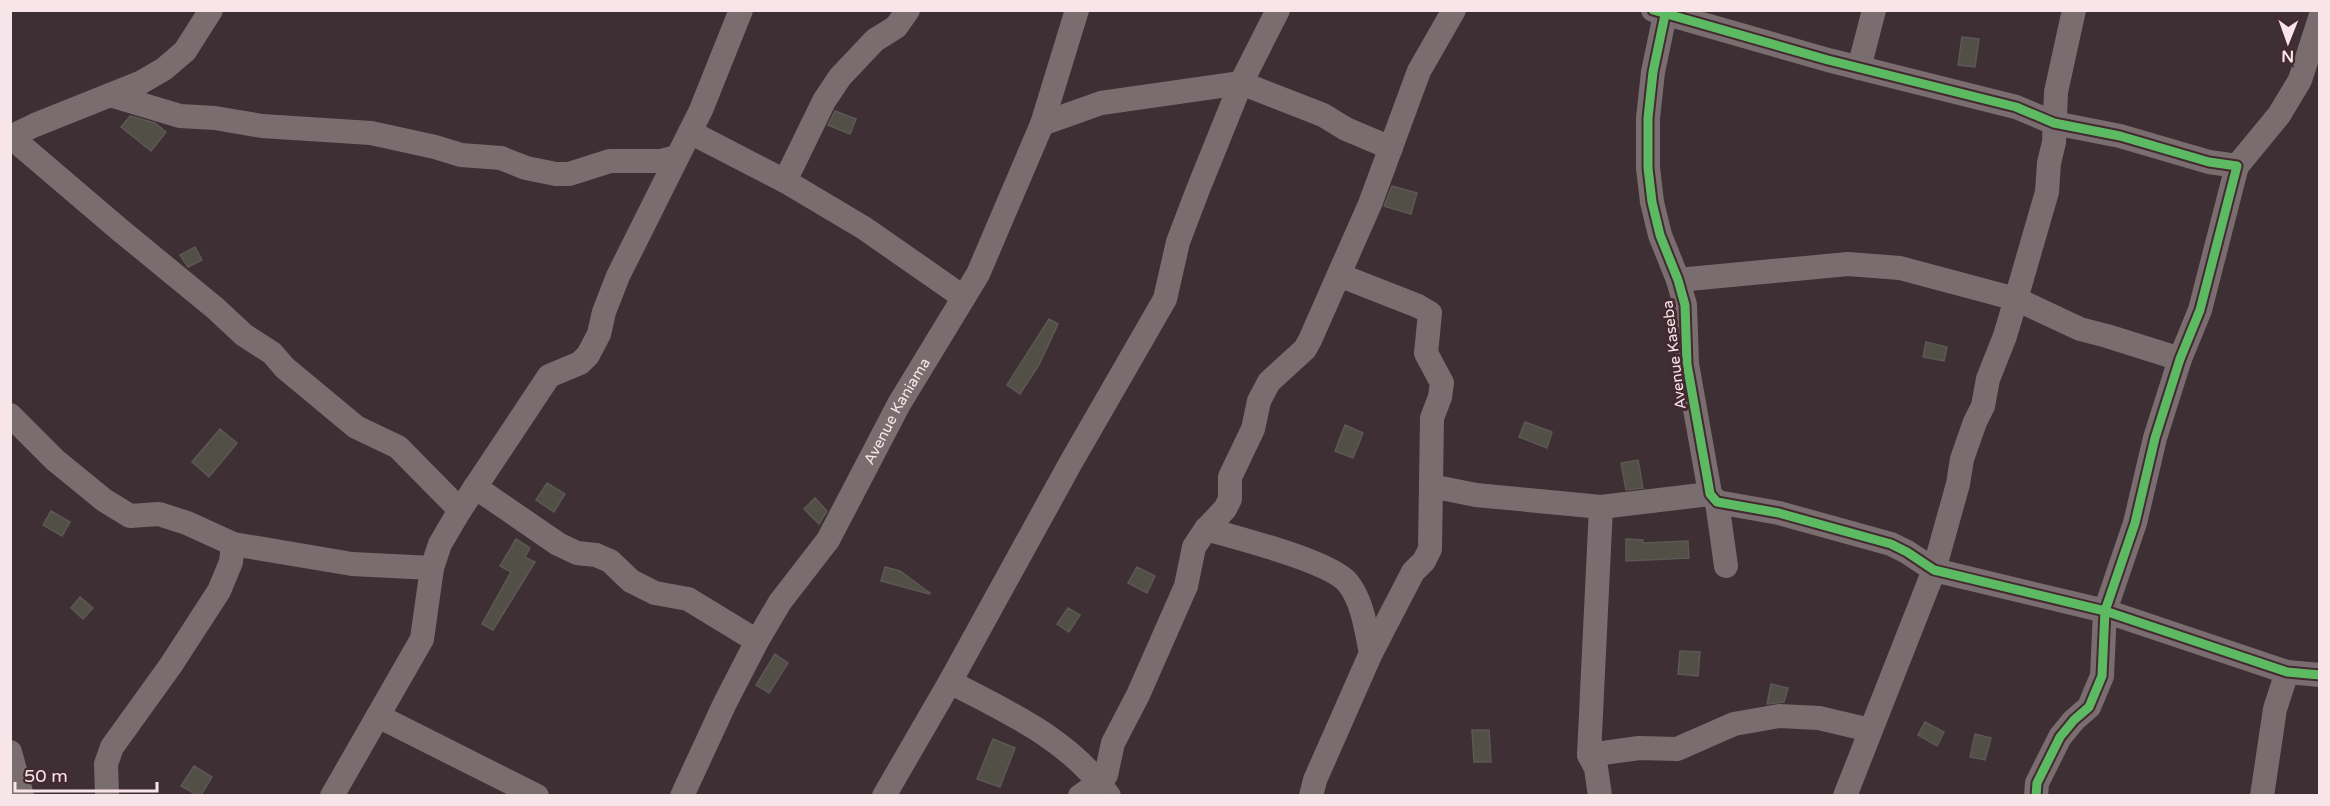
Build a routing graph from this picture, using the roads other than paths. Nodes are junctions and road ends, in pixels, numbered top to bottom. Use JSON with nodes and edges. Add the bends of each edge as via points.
{"nodes":[{"id":1,"x":211,"y":10,"type":"edge"},
{"id":2,"x":741,"y":10,"type":"edge"},
{"id":3,"x":908,"y":10,"type":"edge"},
{"id":4,"x":1077,"y":10,"type":"edge"},
{"id":5,"x":1278,"y":10,"type":"edge"},
{"id":6,"x":1454,"y":10,"type":"edge"},
{"id":7,"x":1874,"y":10,"type":"edge"},
{"id":8,"x":2074,"y":10,"type":"edge"},
{"id":9,"x":1662,"y":12,"type":"edge"},
{"id":10,"x":2319,"y":18,"type":"edge"},
{"id":11,"x":1859,"y":68,"type":"junction"},
{"id":12,"x":1241,"y":83,"type":"junction"},
{"id":13,"x":110,"y":95,"type":"junction"},
{"id":14,"x":2054,"y":123,"type":"junction"},
{"id":15,"x":1042,"y":124,"type":"junction"},
{"id":16,"x":690,"y":132,"type":"junction"},
{"id":17,"x":11,"y":137,"type":"edge"},
{"id":18,"x":1391,"y":148,"type":"junction"},
{"id":19,"x":677,"y":157,"type":"junction"},
{"id":20,"x":2237,"y":166,"type":"junction"},
{"id":21,"x":785,"y":182,"type":"junction"},
{"id":22,"x":1339,"y":275,"type":"junction"},
{"id":23,"x":1678,"y":280,"type":"junction"},
{"id":24,"x":963,"y":297,"type":"junction"},
{"id":25,"x":2016,"y":299,"type":"junction"},
{"id":26,"x":2180,"y":359,"type":"junction"},
{"id":27,"x":10,"y":415,"type":"edge"},
{"id":28,"x":1431,"y":486,"type":"junction"},
{"id":29,"x":475,"y":487,"type":"junction"},
{"id":30,"x":1713,"y":498,"type":"junction"},
{"id":31,"x":1601,"y":507,"type":"junction"},
{"id":32,"x":460,"y":510,"type":"junction"},
{"id":33,"x":1206,"y":529,"type":"junction"},
{"id":34,"x":233,"y":543,"type":"junction"},
{"id":35,"x":1726,"y":566,"type":"dead end"},
{"id":36,"x":432,"y":568,"type":"junction"},
{"id":37,"x":1934,"y":570,"type":"junction"},
{"id":38,"x":2106,"y":611,"type":"junction"},
{"id":39,"x":757,"y":641,"type":"junction"},
{"id":40,"x":1371,"y":653,"type":"junction"},
{"id":41,"x":2287,"y":672,"type":"junction"},
{"id":42,"x":2319,"y":675,"type":"edge"},
{"id":43,"x":950,"y":682,"type":"junction"},
{"id":44,"x":378,"y":716,"type":"junction"},
{"id":45,"x":1870,"y":730,"type":"junction"},
{"id":46,"x":10,"y":752,"type":"edge"},
{"id":47,"x":1589,"y":755,"type":"junction"},
{"id":48,"x":1105,"y":789,"type":"edge"},
{"id":49,"x":22,"y":795,"type":"edge"},
{"id":50,"x":107,"y":795,"type":"edge"},
{"id":51,"x":332,"y":795,"type":"edge"},
{"id":52,"x":537,"y":795,"type":"edge"},
{"id":53,"x":682,"y":795,"type":"edge"},
{"id":54,"x":884,"y":795,"type":"edge"},
{"id":55,"x":1080,"y":795,"type":"edge"},
{"id":56,"x":1311,"y":795,"type":"edge"},
{"id":57,"x":1600,"y":795,"type":"edge"},
{"id":58,"x":1845,"y":795,"type":"edge"},
{"id":59,"x":2036,"y":795,"type":"edge"},
{"id":60,"x":2262,"y":795,"type":"edge"}],
"edges":[{"from":1,"to":13,"type":"street","via":[[176,60],[140,83]]},
{"from":2,"to":16,"type":"street"},
{"from":3,"to":21,"type":"street","via":[[896,27],[875,40],[840,77],[824,101]]},
{"from":4,"to":15,"type":"street","name":"Avenue Kaniama"},
{"from":5,"to":12,"type":"street"},
{"from":6,"to":18,"type":"street","via":[[1419,71]]},
{"from":7,"to":11,"type":"street"},
{"from":8,"to":14,"type":"street","via":[[2056,92]]},
{"from":9,"to":11,"type":"street"},
{"from":9,"to":23,"type":"street","name":"Avenue Kaseba","via":[[1647,152],[1652,202]]},
{"from":10,"to":20,"type":"street","via":[[2300,80],[2279,115]]},
{"from":11,"to":14,"type":"street","via":[[2016,107]]},
{"from":12,"to":15,"type":"street","via":[[1101,103]]},
{"from":12,"to":18,"type":"street","via":[[1323,115]]},
{"from":12,"to":43,"type":"street","via":[[1178,242],[1165,299]]},
{"from":13,"to":17,"type":"street"},
{"from":13,"to":19,"type":"street","via":[[180,116],[372,133],[461,155],[501,158],[556,174],[610,161]]},
{"from":14,"to":20,"type":"street"},
{"from":14,"to":25,"type":"street","via":[[2047,192]]},
{"from":15,"to":24,"type":"street","name":"Avenue Kaniama","via":[[978,274]]},
{"from":16,"to":19,"type":"street"},
{"from":16,"to":21,"type":"street"},
{"from":17,"to":32,"type":"street","via":[[356,427],[398,447]]},
{"from":18,"to":22,"type":"street"},
{"from":19,"to":29,"type":"street","via":[[618,276],[588,355],[580,363],[549,376]]},
{"from":20,"to":26,"type":"street","via":[[2200,310]]},
{"from":21,"to":24,"type":"street","via":[[864,228]]},
{"from":22,"to":28,"type":"street","via":[[1430,313],[1426,353],[1442,383],[1432,418]]},
{"from":22,"to":33,"type":"street","via":[[1305,349],[1269,382],[1259,400],[1253,429],[1230,477],[1230,499]]},
{"from":23,"to":25,"type":"street","via":[[1848,264],[1900,268]]},
{"from":23,"to":30,"type":"street","name":"Avenue Kaseba","via":[[1685,305],[1687,364]]},
{"from":24,"to":39,"type":"street","name":"Avenue Kaniama","via":[[898,404],[828,540],[780,602]]},
{"from":25,"to":26,"type":"street","via":[[2080,329]]},
{"from":25,"to":37,"type":"street","via":[[1962,459]]},
{"from":26,"to":38,"type":"street","via":[[2155,438],[2135,523]]},
{"from":27,"to":34,"type":"street","via":[[55,460],[124,513],[159,514]]},
{"from":28,"to":31,"type":"street","via":[[1476,495]]},
{"from":28,"to":40,"type":"street","via":[[1430,549],[1413,572]]},
{"from":29,"to":32,"type":"street"},
{"from":29,"to":39,"type":"street","via":[[558,544],[610,561],[631,581],[656,593],[688,599]]},
{"from":30,"to":31,"type":"street"},
{"from":30,"to":35,"type":"street","name":"Avenue Kaseba"},
{"from":30,"to":37,"type":"street","via":[[1891,544]]},
{"from":31,"to":47,"type":"street"},
{"from":32,"to":36,"type":"street"},
{"from":33,"to":40,"type":"street","via":[[1290,554],[1329,569],[1348,583],[1360,606]]},
{"from":33,"to":48,"type":"street","via":[[1194,547],[1186,586],[1113,743]]},
{"from":34,"to":36,"type":"street","via":[[351,564]]},
{"from":34,"to":50,"type":"street","via":[[231,562],[219,591],[112,747],[106,764]]},
{"from":36,"to":44,"type":"street","via":[[422,639]]},
{"from":37,"to":38,"type":"street"},
{"from":37,"to":45,"type":"street"},
{"from":38,"to":41,"type":"street"},
{"from":38,"to":59,"type":"street","via":[[2102,676],[2096,692],[2089,707],[2060,737],[2037,783]]},
{"from":39,"to":53,"type":"street","name":"Avenue Kaniama"},
{"from":40,"to":56,"type":"street"},
{"from":41,"to":42,"type":"street"},
{"from":41,"to":60,"type":"street","via":[[2276,709]]},
{"from":43,"to":48,"type":"street","via":[[1026,722],[1073,754]]},
{"from":43,"to":54,"type":"street"},
{"from":44,"to":51,"type":"street"},
{"from":44,"to":52,"type":"street"},
{"from":45,"to":47,"type":"street","via":[[1819,718],[1779,716],[1734,724],[1677,748]]},
{"from":45,"to":58,"type":"street"},
{"from":46,"to":49,"type":"street"},
{"from":47,"to":57,"type":"street","via":[[1596,768]]},
{"from":48,"to":55,"type":"street"}]}
